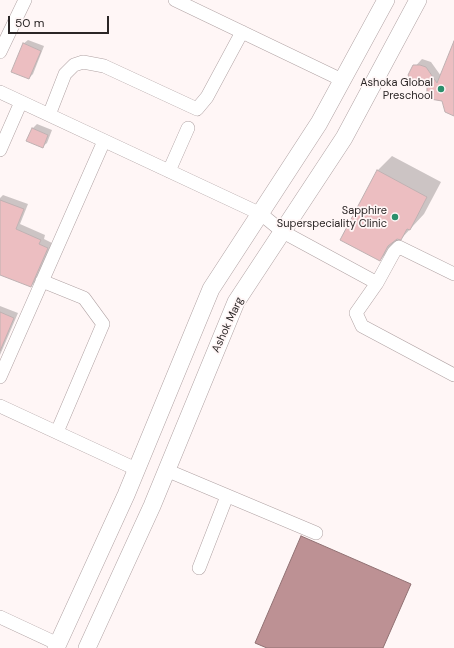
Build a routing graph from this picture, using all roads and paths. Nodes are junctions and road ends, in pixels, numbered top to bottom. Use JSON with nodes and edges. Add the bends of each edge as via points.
{"nodes":[{"id":1,"x":24,"y":0,"type":"edge"},
{"id":2,"x":175,"y":0,"type":"edge"},
{"id":3,"x":386,"y":0,"type":"edge"},
{"id":4,"x":418,"y":0,"type":"edge"},
{"id":5,"x":242,"y":32,"type":"junction"},
{"id":6,"x":0,"y":52,"type":"edge"},
{"id":7,"x":342,"y":80,"type":"junction"},
{"id":8,"x":0,"y":92,"type":"edge"},
{"id":9,"x":21,"y":102,"type":"junction"},
{"id":10,"x":49,"y":115,"type":"junction"},
{"id":11,"x":188,"y":128,"type":"dead end"},
{"id":12,"x":104,"y":141,"type":"junction"},
{"id":13,"x":0,"y":150,"type":"edge"},
{"id":14,"x":169,"y":171,"type":"junction"},
{"id":15,"x":260,"y":214,"type":"junction"},
{"id":16,"x":283,"y":232,"type":"junction"},
{"id":17,"x":454,"y":274,"type":"edge"},
{"id":18,"x":42,"y":282,"type":"junction"},
{"id":19,"x":377,"y":283,"type":"junction"},
{"id":20,"x":454,"y":375,"type":"edge"},
{"id":21,"x":0,"y":377,"type":"edge"},
{"id":22,"x":0,"y":406,"type":"edge"},
{"id":23,"x":57,"y":432,"type":"junction"},
{"id":24,"x":136,"y":469,"type":"junction"},
{"id":25,"x":166,"y":470,"type":"junction"},
{"id":26,"x":227,"y":496,"type":"junction"},
{"id":27,"x":316,"y":533,"type":"dead end"},
{"id":28,"x":199,"y":568,"type":"dead end"},
{"id":29,"x":0,"y":617,"type":"edge"},
{"id":30,"x":57,"y":646,"type":"edge"},
{"id":31,"x":87,"y":648,"type":"edge"}],
"edges":[{"from":1,"to":6,"type":"street"},
{"from":2,"to":5,"type":"street"},
{"from":3,"to":7,"type":"street"},
{"from":4,"to":16,"type":"street","name":"Ashok Marg","via":[[344,138]]},
{"from":5,"to":7,"type":"street"},
{"from":5,"to":10,"type":"street","via":[[207,97],[197,109],[104,66],[82,62],[74,65],[65,74]]},
{"from":7,"to":15,"type":"street","via":[[319,123]]},
{"from":8,"to":9,"type":"street"},
{"from":9,"to":10,"type":"street"},
{"from":9,"to":13,"type":"street"},
{"from":10,"to":12,"type":"street"},
{"from":11,"to":14,"type":"street"},
{"from":12,"to":14,"type":"street"},
{"from":12,"to":18,"type":"street"},
{"from":14,"to":15,"type":"street"},
{"from":15,"to":16,"type":"street"},
{"from":15,"to":24,"type":"street","via":[[211,289]]},
{"from":16,"to":19,"type":"street"},
{"from":16,"to":25,"type":"street","name":"Ashok Marg","via":[[236,302]]},
{"from":17,"to":19,"type":"street","via":[[399,247]]},
{"from":18,"to":21,"type":"street"},
{"from":18,"to":23,"type":"street","via":[[84,298],[103,324]]},
{"from":19,"to":20,"type":"street","via":[[356,313],[362,326]]},
{"from":22,"to":23,"type":"street"},
{"from":23,"to":24,"type":"street"},
{"from":24,"to":30,"type":"street"},
{"from":25,"to":26,"type":"street"},
{"from":25,"to":31,"type":"street","name":"Ashok Marg"},
{"from":26,"to":27,"type":"street"},
{"from":26,"to":28,"type":"street"},
{"from":29,"to":30,"type":"street"}]}
